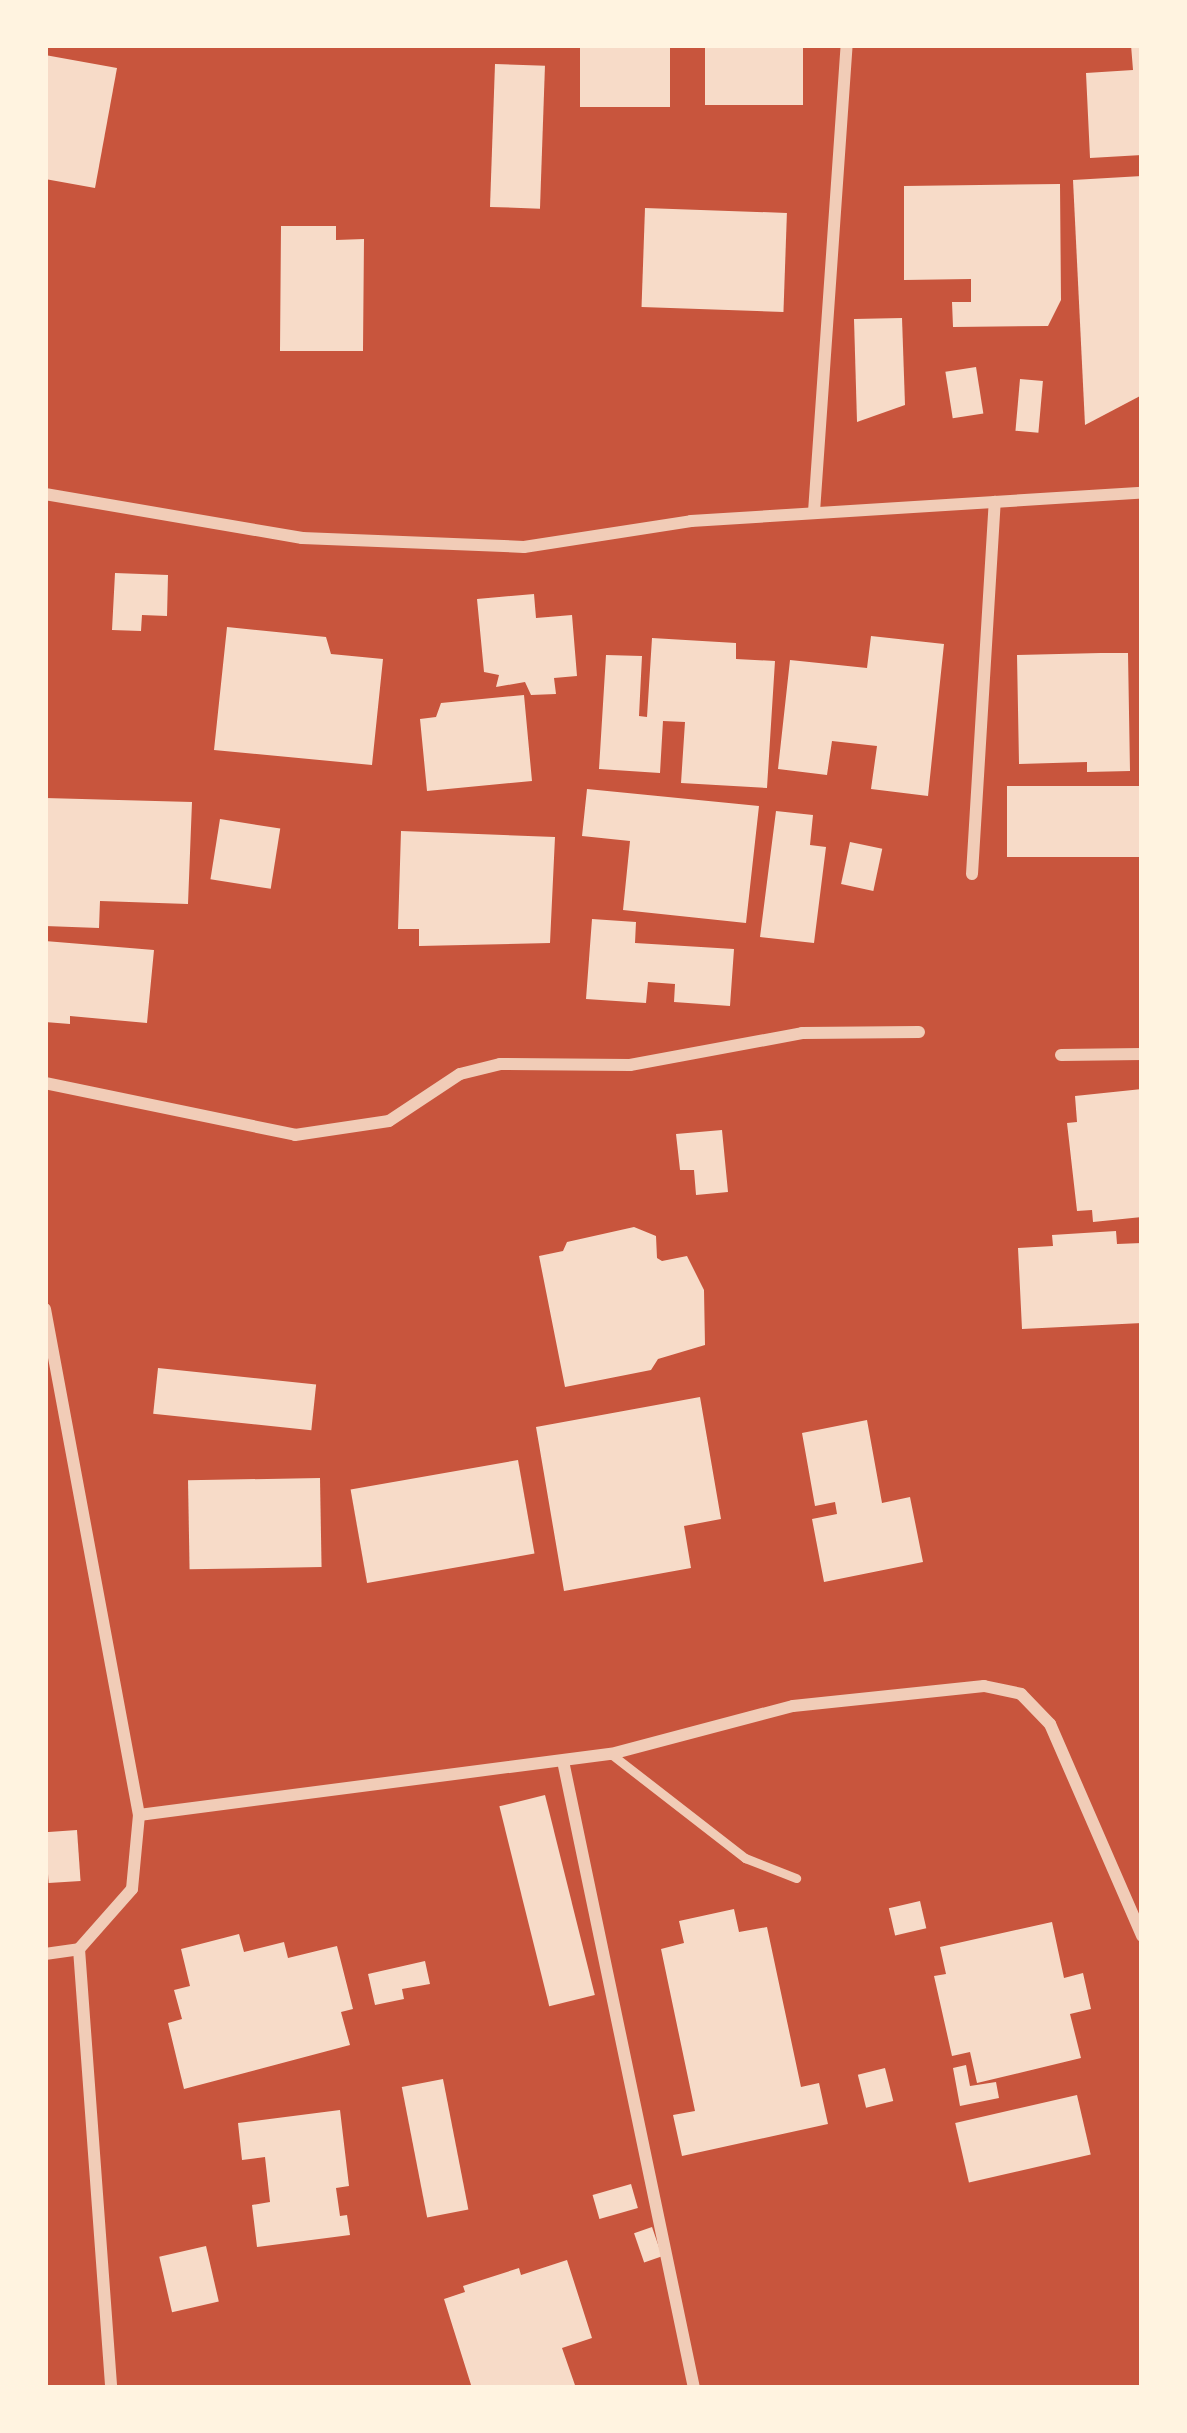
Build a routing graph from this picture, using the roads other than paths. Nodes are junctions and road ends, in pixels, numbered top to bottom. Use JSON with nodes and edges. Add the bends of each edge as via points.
{"nodes":[{"id":1,"x":847,"y":45,"type":"edge"},
{"id":2,"x":45,"y":494,"type":"edge"},
{"id":3,"x":1142,"y":494,"type":"edge"},
{"id":4,"x":995,"y":502,"type":"junction"},
{"id":5,"x":814,"y":512,"type":"junction"},
{"id":6,"x":972,"y":874,"type":"dead end"},
{"id":7,"x":919,"y":1032,"type":"dead end"},
{"id":8,"x":1142,"y":1054,"type":"edge"},
{"id":9,"x":1061,"y":1055,"type":"dead end"},
{"id":10,"x":45,"y":1083,"type":"edge"},
{"id":11,"x":45,"y":1309,"type":"edge"},
{"id":12,"x":610,"y":1754,"type":"junction"},
{"id":13,"x":563,"y":1761,"type":"junction"},
{"id":14,"x":139,"y":1815,"type":"junction"},
{"id":15,"x":796,"y":1879,"type":"dead end"},
{"id":16,"x":1142,"y":1936,"type":"edge"},
{"id":17,"x":79,"y":1949,"type":"junction"},
{"id":18,"x":45,"y":1954,"type":"edge"},
{"id":19,"x":111,"y":2388,"type":"edge"},
{"id":20,"x":694,"y":2388,"type":"edge"}],
"edges":[{"from":1,"to":5,"type":"street"},
{"from":2,"to":5,"type":"street","via":[[302,538],[524,547]]},
{"from":3,"to":4,"type":"street"},
{"from":4,"to":5,"type":"street"},
{"from":4,"to":6,"type":"street"},
{"from":7,"to":10,"type":"street","via":[[802,1033],[630,1065],[500,1064],[460,1074],[389,1121],[295,1135]]},
{"from":8,"to":9,"type":"street"},
{"from":11,"to":14,"type":"street"},
{"from":12,"to":13,"type":"street"},
{"from":12,"to":15,"type":"lane","via":[[745,1858]]},
{"from":12,"to":16,"type":"street","via":[[793,1706],[935,1688],[1021,1694],[1050,1724]]},
{"from":13,"to":14,"type":"street"},
{"from":13,"to":20,"type":"street"},
{"from":14,"to":17,"type":"street","via":[[132,1889]]},
{"from":17,"to":18,"type":"street"},
{"from":17,"to":19,"type":"street"}]}
